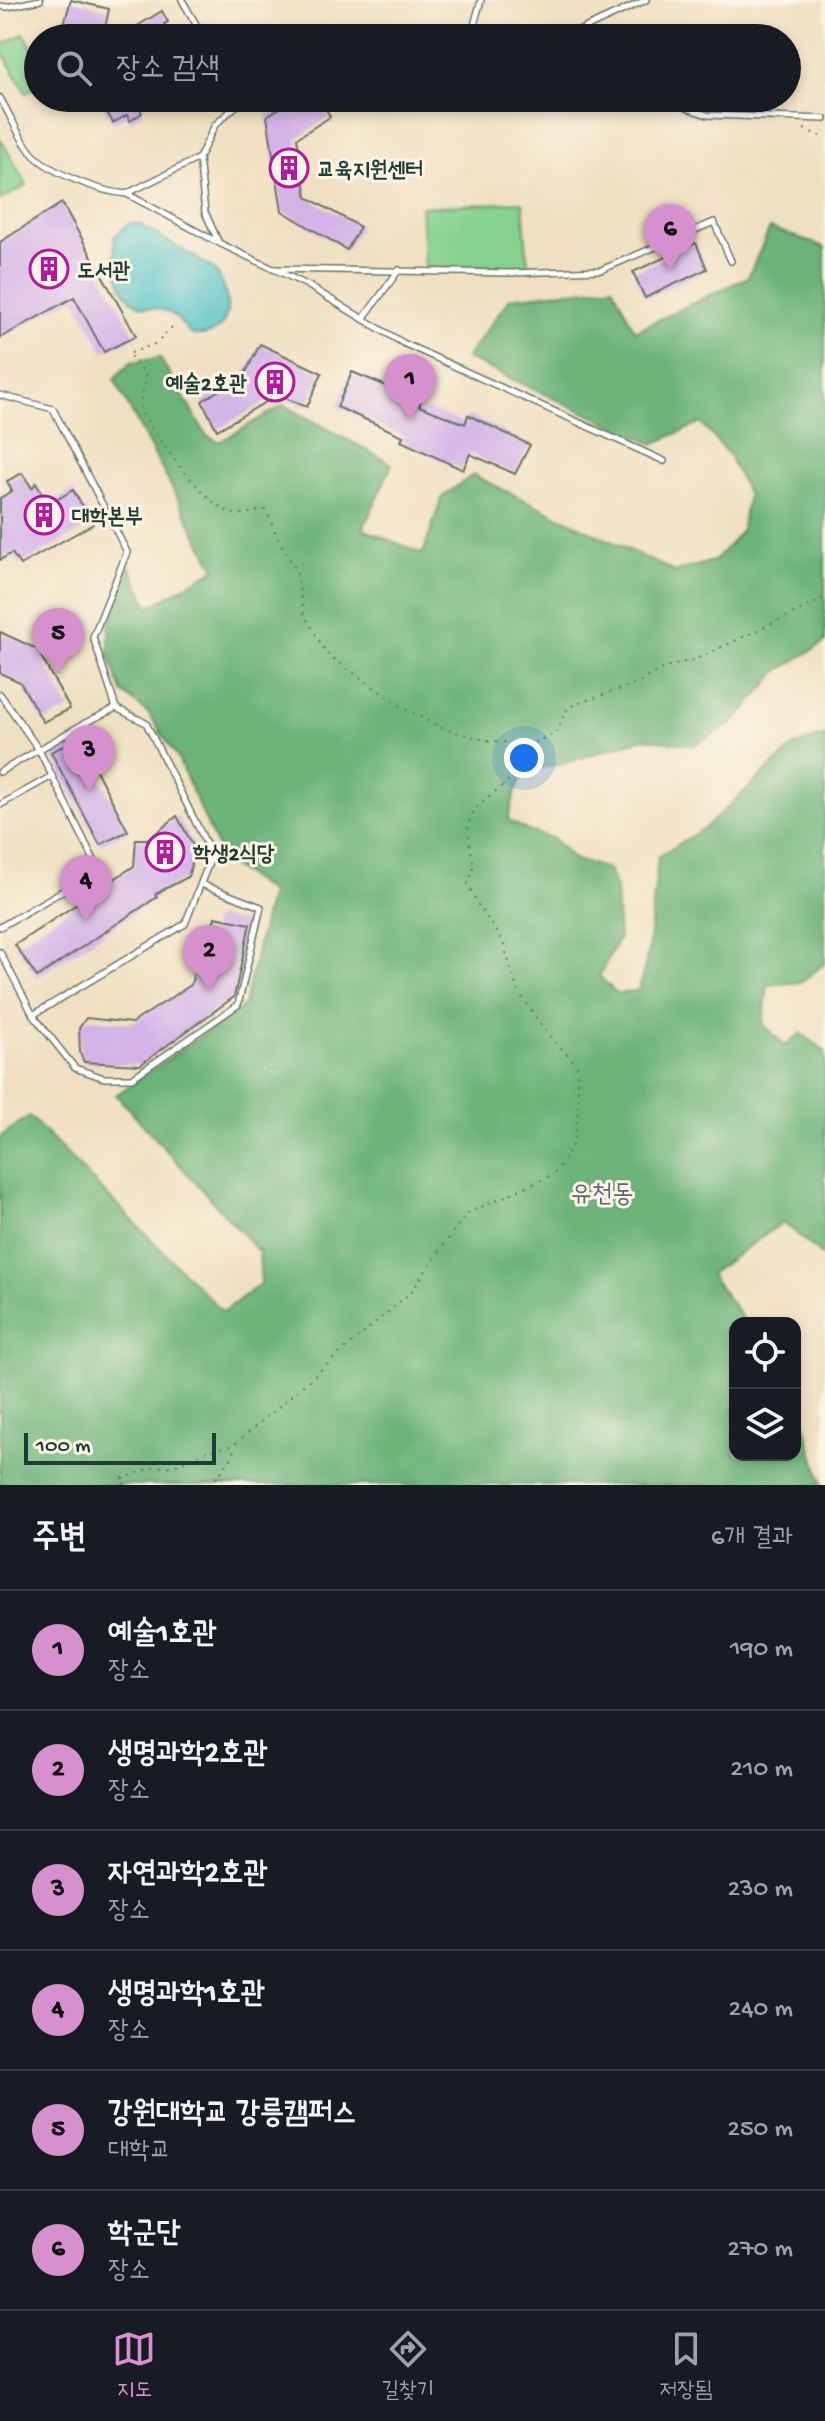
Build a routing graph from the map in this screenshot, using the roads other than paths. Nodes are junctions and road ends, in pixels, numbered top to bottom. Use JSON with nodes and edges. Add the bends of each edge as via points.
{"nodes":[{"id":1,"x":40,"y":0,"type":"edge"},
{"id":2,"x":182,"y":0,"type":"edge"},
{"id":3,"x":481,"y":0,"type":"edge"},
{"id":4,"x":646,"y":0,"type":"edge"},
{"id":5,"x":0,"y":6,"type":"edge"},
{"id":6,"x":196,"y":24,"type":"edge"},
{"id":7,"x":474,"y":24,"type":"edge"},
{"id":8,"x":594,"y":24,"type":"edge"},
{"id":9,"x":0,"y":98,"type":"edge"},
{"id":10,"x":226,"y":112,"type":"edge"},
{"id":11,"x":699,"y":112,"type":"edge"},
{"id":12,"x":825,"y":119,"type":"edge"},
{"id":13,"x":199,"y":158,"type":"junction"},
{"id":14,"x":127,"y":194,"type":"junction"},
{"id":15,"x":219,"y":243,"type":"junction"},
{"id":16,"x":731,"y":261,"type":"dead end"},
{"id":17,"x":272,"y":269,"type":"junction"},
{"id":18,"x":400,"y":269,"type":"junction"},
{"id":19,"x":363,"y":319,"type":"junction"},
{"id":20,"x":0,"y":395,"type":"edge"},
{"id":21,"x":664,"y":461,"type":"dead end"},
{"id":22,"x":1,"y":696,"type":"edge"},
{"id":23,"x":116,"y":708,"type":"junction"},
{"id":24,"x":39,"y":750,"type":"junction"},
{"id":25,"x":0,"y":772,"type":"edge"},
{"id":26,"x":52,"y":776,"type":"junction"},
{"id":27,"x":0,"y":805,"type":"edge"},
{"id":28,"x":201,"y":884,"type":"junction"},
{"id":29,"x":0,"y":927,"type":"edge"},
{"id":30,"x":0,"y":952,"type":"edge"},
{"id":31,"x":33,"y":1015,"type":"junction"}],
"edges":[{"from":1,"to":5,"type":"lane"},
{"from":2,"to":6,"type":"lane"},
{"from":3,"to":7,"type":"lane"},
{"from":4,"to":8,"type":"lane"},
{"from":9,"to":14,"type":"lane","via":[[32,153],[66,176]]},
{"from":10,"to":13,"type":"lane"},
{"from":11,"to":12,"type":"lane"},
{"from":13,"to":14,"type":"lane"},
{"from":13,"to":15,"type":"lane","via":[[205,212]]},
{"from":14,"to":15,"type":"lane"},
{"from":15,"to":17,"type":"lane"},
{"from":16,"to":18,"type":"lane","via":[[714,222],[601,270]]},
{"from":17,"to":18,"type":"lane"},
{"from":17,"to":19,"type":"lane"},
{"from":18,"to":19,"type":"lane"},
{"from":19,"to":21,"type":"lane","via":[[403,343]]},
{"from":20,"to":23,"type":"lane","via":[[53,409],[127,552],[93,637]]},
{"from":22,"to":24,"type":"lane"},
{"from":23,"to":24,"type":"lane"},
{"from":23,"to":28,"type":"lane","via":[[146,723],[212,855]]},
{"from":24,"to":25,"type":"lane"},
{"from":24,"to":26,"type":"lane"},
{"from":26,"to":27,"type":"lane"},
{"from":26,"to":29,"type":"lane","via":[[99,870]]},
{"from":28,"to":31,"type":"lane","via":[[185,924]]},
{"from":28,"to":31,"type":"lane","via":[[261,907],[238,1005],[132,1078],[104,1078],[75,1068]]},
{"from":30,"to":31,"type":"lane"}]}
